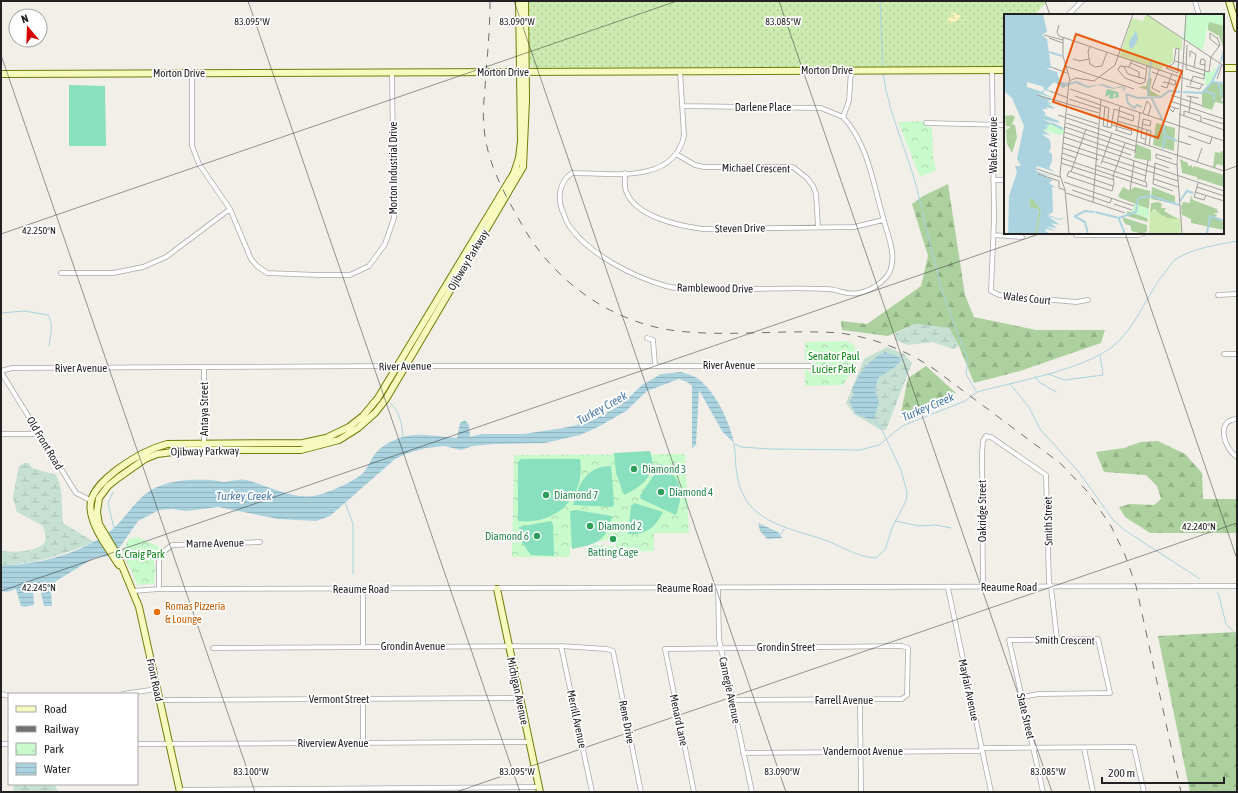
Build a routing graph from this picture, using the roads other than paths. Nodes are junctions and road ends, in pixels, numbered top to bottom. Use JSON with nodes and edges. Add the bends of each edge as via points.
{"nodes":[{"id":1,"x":519,"y":1,"type":"edge"},
{"id":2,"x":525,"y":1,"type":"edge"},
{"id":3,"x":1082,"y":1,"type":"edge"},
{"id":4,"x":1195,"y":1,"type":"edge"},
{"id":5,"x":1229,"y":1,"type":"edge"},
{"id":6,"x":1069,"y":14,"type":"edge"},
{"id":7,"x":1199,"y":14,"type":"edge"},
{"id":8,"x":1237,"y":28,"type":"edge"},
{"id":9,"x":1224,"y":68,"type":"edge"},
{"id":10,"x":1237,"y":68,"type":"edge"},
{"id":11,"x":851,"y":70,"type":"junction"},
{"id":12,"x":992,"y":70,"type":"junction"},
{"id":13,"x":1004,"y":70,"type":"edge"},
{"id":14,"x":680,"y":71,"type":"junction"},
{"id":15,"x":392,"y":72,"type":"junction"},
{"id":16,"x":523,"y":72,"type":"junction"},
{"id":17,"x":192,"y":73,"type":"junction"},
{"id":18,"x":1,"y":74,"type":"edge"},
{"id":19,"x":682,"y":106,"type":"junction"},
{"id":20,"x":843,"y":117,"type":"junction"},
{"id":21,"x":926,"y":124,"type":"dead end"},
{"id":22,"x":993,"y":125,"type":"junction"},
{"id":23,"x":1004,"y":125,"type":"edge"},
{"id":24,"x":676,"y":154,"type":"junction"},
{"id":25,"x":625,"y":173,"type":"junction"},
{"id":26,"x":993,"y":180,"type":"junction"},
{"id":27,"x":1004,"y":180,"type":"edge"},
{"id":28,"x":230,"y":209,"type":"junction"},
{"id":29,"x":994,"y":219,"type":"joint"},
{"id":30,"x":883,"y":220,"type":"junction"},
{"id":31,"x":818,"y":228,"type":"junction"},
{"id":32,"x":1076,"y":234,"type":"dead end"},
{"id":33,"x":1141,"y":234,"type":"edge"},
{"id":34,"x":992,"y":235,"type":"junction"},
{"id":35,"x":1022,"y":237,"type":"dead end"},
{"id":36,"x":61,"y":273,"type":"dead end"},
{"id":37,"x":1237,"y":294,"type":"edge"},
{"id":38,"x":1218,"y":295,"type":"dead end"},
{"id":39,"x":1088,"y":300,"type":"dead end"},
{"id":40,"x":647,"y":338,"type":"dead end"},
{"id":41,"x":1224,"y":354,"type":"dead end"},
{"id":42,"x":1237,"y":354,"type":"edge"},
{"id":43,"x":655,"y":365,"type":"junction"},
{"id":44,"x":398,"y":366,"type":"junction"},
{"id":45,"x":405,"y":366,"type":"junction"},
{"id":46,"x":810,"y":366,"type":"dead end"},
{"id":47,"x":204,"y":367,"type":"junction"},
{"id":48,"x":1,"y":371,"type":"edge"},
{"id":49,"x":1237,"y":419,"type":"edge"},
{"id":50,"x":1,"y":434,"type":"edge"},
{"id":51,"x":40,"y":434,"type":"junction"},
{"id":52,"x":986,"y":436,"type":"joint"},
{"id":53,"x":204,"y":444,"type":"junction"},
{"id":54,"x":204,"y":451,"type":"junction"},
{"id":55,"x":1237,"y":457,"type":"edge"},
{"id":56,"x":91,"y":501,"type":"junction"},
{"id":57,"x":98,"y":504,"type":"junction"},
{"id":58,"x":100,"y":532,"type":"junction"},
{"id":59,"x":260,"y":542,"type":"dead end"},
{"id":60,"x":1237,"y":586,"type":"edge"},
{"id":61,"x":982,"y":587,"type":"junction"},
{"id":62,"x":1051,"y":587,"type":"junction"},
{"id":63,"x":718,"y":588,"type":"junction"},
{"id":64,"x":948,"y":588,"type":"junction"},
{"id":65,"x":159,"y":589,"type":"junction"},
{"id":66,"x":363,"y":589,"type":"junction"},
{"id":67,"x":497,"y":589,"type":"junction"},
{"id":68,"x":133,"y":591,"type":"junction"},
{"id":69,"x":1057,"y":639,"type":"junction"},
{"id":70,"x":1009,"y":640,"type":"joint"},
{"id":71,"x":509,"y":646,"type":"junction"},
{"id":72,"x":561,"y":646,"type":"junction"},
{"id":73,"x":363,"y":647,"type":"junction"},
{"id":74,"x":720,"y":647,"type":"junction"},
{"id":75,"x":213,"y":648,"type":"dead end"},
{"id":76,"x":908,"y":648,"type":"joint"},
{"id":77,"x":665,"y":649,"type":"joint"},
{"id":78,"x":613,"y":651,"type":"joint"},
{"id":79,"x":157,"y":689,"type":"junction"},
{"id":80,"x":129,"y":693,"type":"edge"},
{"id":81,"x":1022,"y":697,"type":"junction"},
{"id":82,"x":519,"y":698,"type":"junction"},
{"id":83,"x":363,"y":699,"type":"junction"},
{"id":84,"x":159,"y":700,"type":"junction"},
{"id":85,"x":732,"y":700,"type":"junction"},
{"id":86,"x":860,"y":700,"type":"junction"},
{"id":87,"x":529,"y":742,"type":"junction"},
{"id":88,"x":363,"y":743,"type":"junction"},
{"id":89,"x":138,"y":744,"type":"edge"},
{"id":90,"x":169,"y":744,"type":"junction"},
{"id":91,"x":1034,"y":748,"type":"junction"},
{"id":92,"x":1084,"y":748,"type":"junction"},
{"id":93,"x":982,"y":750,"type":"junction"},
{"id":94,"x":861,"y":751,"type":"junction"},
{"id":95,"x":743,"y":753,"type":"junction"},
{"id":96,"x":539,"y":790,"type":"edge"},
{"id":97,"x":180,"y":791,"type":"edge"},
{"id":98,"x":592,"y":792,"type":"edge"},
{"id":99,"x":641,"y":792,"type":"edge"},
{"id":100,"x":694,"y":792,"type":"edge"},
{"id":101,"x":752,"y":792,"type":"edge"},
{"id":102,"x":861,"y":792,"type":"edge"},
{"id":103,"x":991,"y":792,"type":"edge"},
{"id":104,"x":1043,"y":792,"type":"edge"},
{"id":105,"x":1093,"y":792,"type":"edge"},
{"id":106,"x":1144,"y":792,"type":"edge"}],
"edges":[{"from":1,"to":16,"type":"main road","name":"Ojibway Parkway"},
{"from":2,"to":16,"type":"main road","name":"Ojibway Parkway"},
{"from":3,"to":6,"type":"street"},
{"from":4,"to":7,"type":"street"},
{"from":5,"to":8,"type":"main road"},
{"from":9,"to":10,"type":"main road"},
{"from":11,"to":12,"type":"main road","name":"Morton Drive"},
{"from":11,"to":14,"type":"main road","name":"Morton Drive"},
{"from":11,"to":20,"type":"street","via":[[849,101]]},
{"from":12,"to":13,"type":"main road","name":"Morton Drive"},
{"from":12,"to":22,"type":"street","name":"Wales Avenue"},
{"from":14,"to":16,"type":"main road","name":"Morton Drive"},
{"from":14,"to":19,"type":"street","name":"Ramblewood Drive"},
{"from":15,"to":16,"type":"main road","name":"Morton Drive"},
{"from":15,"to":17,"type":"main road","name":"Morton Drive"},
{"from":15,"to":28,"type":"street","name":"Morton Industrial Drive","via":[[394,218],[385,244],[369,266],[350,275],[268,273],[251,259]]},
{"from":16,"to":44,"type":"main road","name":"Ojibway Parkway","via":[[521,141],[514,173]]},
{"from":16,"to":45,"type":"main road","name":"Ojibway Parkway","via":[[525,157],[519,177]]},
{"from":17,"to":18,"type":"main road","name":"Morton Drive"},
{"from":17,"to":28,"type":"street","name":"Morton Industrial Drive","via":[[192,146],[199,164]]},
{"from":19,"to":20,"type":"street","name":"Darlene Place","via":[[822,108]]},
{"from":19,"to":24,"type":"street","name":"Ramblewood Drive","via":[[684,136],[682,146]]},
{"from":20,"to":30,"type":"street","name":"Ramblewood Drive","via":[[853,129],[864,151]]},
{"from":21,"to":22,"type":"street"},
{"from":22,"to":23,"type":"street"},
{"from":22,"to":26,"type":"street","name":"Wales Avenue"},
{"from":24,"to":25,"type":"street","name":"Ramblewood Drive","via":[[665,166],[650,172]]},
{"from":24,"to":31,"type":"street","name":"Michael Crescent","via":[[704,167],[793,167],[813,186],[816,194]]},
{"from":25,"to":30,"type":"street","name":"Ramblewood Drive","via":[[572,173],[562,182],[561,206],[569,226],[595,252],[638,276],[668,287],[729,290],[829,289],[851,294],[860,293],[880,283],[889,273],[892,253]]},
{"from":25,"to":31,"type":"street","name":"Steven Drive","via":[[626,190],[630,198],[652,215],[670,223],[703,229]]},
{"from":26,"to":27,"type":"street"},
{"from":26,"to":29,"type":"street","name":"Wales Avenue"},
{"from":28,"to":36,"type":"street","via":[[166,257],[143,267],[113,273]]},
{"from":29,"to":34,"type":"street","name":"Wales Court"},
{"from":30,"to":31,"type":"street","name":"Steven Drive","via":[[854,227]]},
{"from":32,"to":33,"type":"street"},
{"from":34,"to":35,"type":"street"},
{"from":34,"to":39,"type":"street","name":"Wales Court","via":[[991,291],[999,295],[1076,302]]},
{"from":37,"to":38,"type":"street"},
{"from":40,"to":43,"type":"street","via":[[653,340]]},
{"from":41,"to":42,"type":"street"},
{"from":43,"to":45,"type":"street","name":"River Avenue"},
{"from":43,"to":46,"type":"street","name":"River Avenue"},
{"from":44,"to":45,"type":"street","name":"River Avenue"},
{"from":44,"to":47,"type":"street","name":"River Avenue"},
{"from":44,"to":53,"type":"main road","name":"Ojibway Parkway","via":[[363,416],[349,427],[326,438],[303,443]]},
{"from":45,"to":54,"type":"main road","name":"Ojibway Parkway","via":[[375,413],[339,440],[301,450]]},
{"from":47,"to":48,"type":"street","name":"River Avenue","via":[[12,368]]},
{"from":47,"to":53,"type":"street","name":"Antaya Street"},
{"from":48,"to":51,"type":"street","name":"Old Front Road"},
{"from":49,"to":55,"type":"street","via":[[1225,424],[1223,431],[1230,450]]},
{"from":50,"to":51,"type":"street"},
{"from":51,"to":56,"type":"street","name":"Old Front Road","via":[[76,493]]},
{"from":52,"to":61,"type":"street","name":"Oakridge Street","via":[[982,453]]},
{"from":52,"to":62,"type":"street","name":"Smith Street","via":[[1046,475]]},
{"from":53,"to":54,"type":"street","name":"Antaya Street"},
{"from":53,"to":56,"type":"main road","name":"Ojibway Parkway","via":[[167,444],[154,447],[100,484]]},
{"from":54,"to":57,"type":"main road","name":"Ojibway Parkway","via":[[168,452],[145,459],[108,486]]},
{"from":56,"to":57,"type":"street","name":"Old Front Road"},
{"from":56,"to":58,"type":"main road","via":[[91,517]]},
{"from":57,"to":58,"type":"main road"},
{"from":58,"to":68,"type":"main road","name":"Front Road"},
{"from":59,"to":65,"type":"street","name":"Marne Avenue","via":[[172,545],[161,554]]},
{"from":60,"to":62,"type":"street","name":"Reaume Road"},
{"from":61,"to":62,"type":"street","name":"Reaume Road"},
{"from":61,"to":64,"type":"street","name":"Reaume Road"},
{"from":62,"to":69,"type":"street","name":"Smith Street"},
{"from":63,"to":64,"type":"street","name":"Reaume Road"},
{"from":63,"to":67,"type":"street","name":"Reaume Road"},
{"from":63,"to":74,"type":"street","name":"Carnegie Avenue"},
{"from":64,"to":93,"type":"street","name":"Mayfair Avenue"},
{"from":65,"to":66,"type":"street","name":"Reaume Road"},
{"from":65,"to":68,"type":"street","name":"Reaume Road"},
{"from":66,"to":67,"type":"street","name":"Reaume Road"},
{"from":66,"to":73,"type":"street"},
{"from":67,"to":71,"type":"main road","name":"Michigan Avenue"},
{"from":68,"to":79,"type":"main road","name":"Front Road"},
{"from":69,"to":70,"type":"street","name":"Smith Crescent"},
{"from":69,"to":81,"type":"street","name":"Smith Crescent","via":[[1098,639],[1110,693],[1039,694]]},
{"from":70,"to":81,"type":"street","name":"State Street"},
{"from":71,"to":72,"type":"street","name":"Grondin Avenue"},
{"from":71,"to":73,"type":"street","name":"Grondin Avenue"},
{"from":71,"to":82,"type":"main road","name":"Michigan Avenue"},
{"from":72,"to":78,"type":"street","name":"Grondin Avenue"},
{"from":72,"to":98,"type":"street","name":"Merrill Avenue"},
{"from":73,"to":75,"type":"street","name":"Grondin Avenue"},
{"from":74,"to":76,"type":"street","name":"Grondin Street"},
{"from":74,"to":77,"type":"street","name":"Grondin Street"},
{"from":74,"to":85,"type":"street","name":"Carnegie Avenue"},
{"from":76,"to":86,"type":"street","name":"Farrell Avenue","via":[[907,695],[902,699]]},
{"from":77,"to":100,"type":"street","name":"Menard Lane"},
{"from":78,"to":99,"type":"street","name":"Rene Drive"},
{"from":79,"to":80,"type":"street"},
{"from":79,"to":84,"type":"main road","name":"Front Road"},
{"from":81,"to":91,"type":"street","name":"State Street"},
{"from":82,"to":83,"type":"street","name":"Vermont Street"},
{"from":82,"to":87,"type":"main road","name":"Michigan Avenue"},
{"from":83,"to":84,"type":"street","name":"Vermont Street"},
{"from":83,"to":88,"type":"street"},
{"from":84,"to":90,"type":"main road","name":"Front Road"},
{"from":85,"to":86,"type":"street","name":"Farrell Avenue"},
{"from":85,"to":95,"type":"street","name":"Carnegie Avenue"},
{"from":86,"to":94,"type":"street"},
{"from":87,"to":88,"type":"street","name":"Riverview Avenue"},
{"from":87,"to":96,"type":"main road","name":"Michigan Avenue"},
{"from":88,"to":90,"type":"street","name":"Riverview Avenue"},
{"from":89,"to":90,"type":"street","name":"Riverview Avenue"},
{"from":90,"to":97,"type":"main road","name":"Front Road"},
{"from":91,"to":92,"type":"street","name":"Vandernoot Avenue"},
{"from":91,"to":93,"type":"street","name":"Vandernoot Avenue"},
{"from":91,"to":104,"type":"street","name":"State Street"},
{"from":92,"to":105,"type":"street"},
{"from":92,"to":106,"type":"street","name":"Vandernoot Avenue","via":[[1134,747]]},
{"from":93,"to":94,"type":"street","name":"Vandernoot Avenue"},
{"from":93,"to":103,"type":"street","name":"Mayfair Avenue"},
{"from":94,"to":95,"type":"street","name":"Vandernoot Avenue"},
{"from":94,"to":102,"type":"street"},
{"from":95,"to":101,"type":"street","name":"Carnegie Avenue"},
{"from":96,"to":97,"type":"street"}]}
